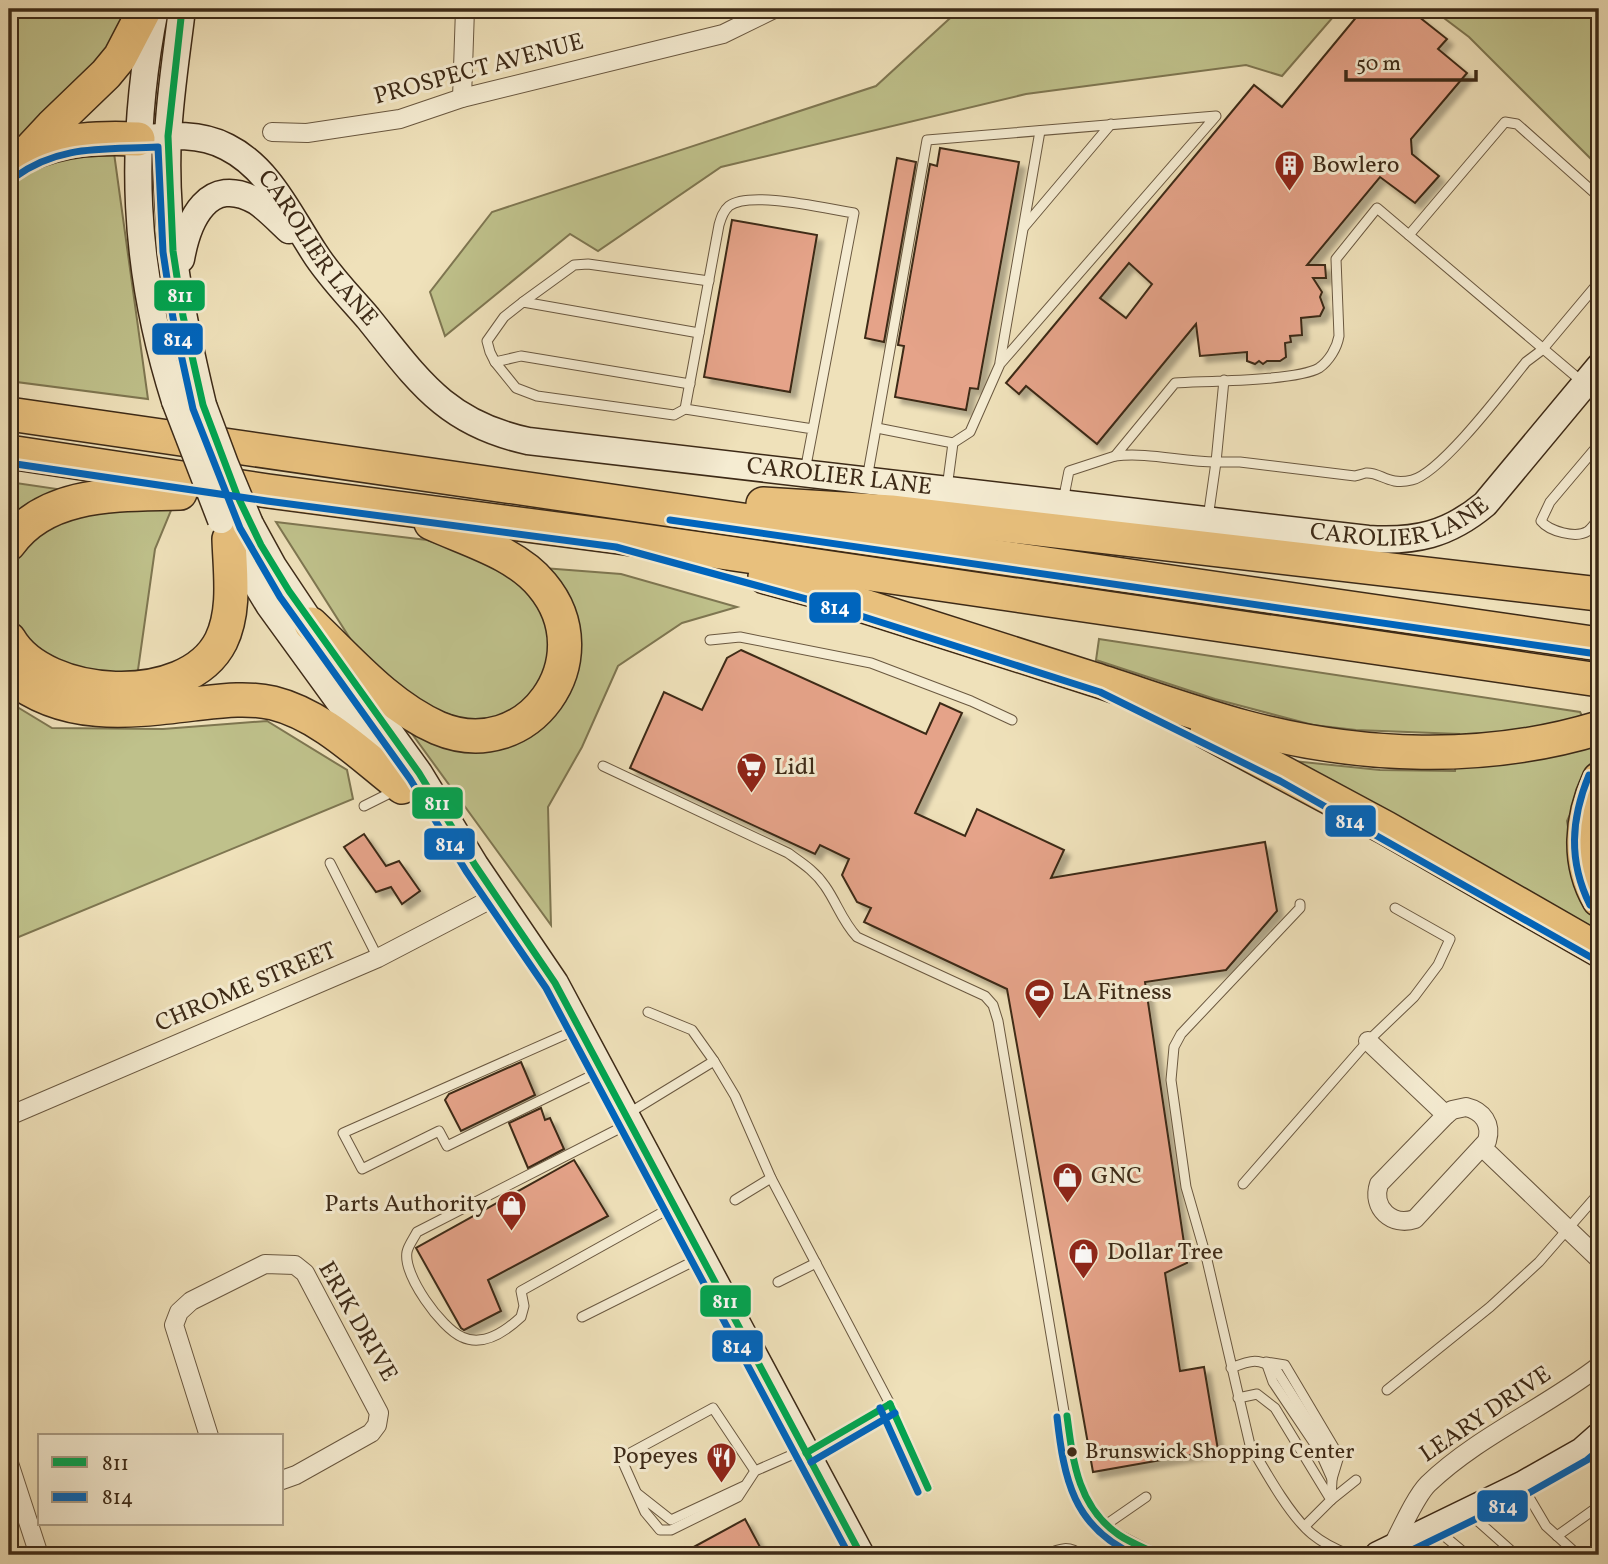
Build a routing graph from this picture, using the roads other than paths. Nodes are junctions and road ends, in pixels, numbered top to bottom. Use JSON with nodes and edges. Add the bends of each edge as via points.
{"nodes":[{"id":1,"x":145,"y":9,"type":"edge"},
{"id":2,"x":155,"y":9,"type":"edge"},
{"id":3,"x":182,"y":9,"type":"edge"},
{"id":4,"x":465,"y":9,"type":"edge"},
{"id":5,"x":774,"y":9,"type":"edge"},
{"id":6,"x":461,"y":97,"type":"junction"},
{"id":7,"x":1111,"y":124,"type":"junction"},
{"id":8,"x":1040,"y":131,"type":"junction"},
{"id":9,"x":272,"y":132,"type":"dead end"},
{"id":10,"x":153,"y":138,"type":"junction"},
{"id":11,"x":16,"y":163,"type":"edge"},
{"id":12,"x":1599,"y":197,"type":"edge"},
{"id":13,"x":1023,"y":228,"type":"junction"},
{"id":14,"x":1409,"y":235,"type":"junction"},
{"id":15,"x":315,"y":255,"type":"junction"},
{"id":16,"x":177,"y":281,"type":"junction"},
{"id":17,"x":709,"y":281,"type":"junction"},
{"id":18,"x":1599,"y":282,"type":"edge"},
{"id":19,"x":523,"y":302,"type":"junction"},
{"id":20,"x":699,"y":333,"type":"junction"},
{"id":21,"x":1542,"y":350,"type":"junction"},
{"id":22,"x":495,"y":362,"type":"junction"},
{"id":23,"x":1000,"y":364,"type":"junction"},
{"id":24,"x":1224,"y":380,"type":"junction"},
{"id":25,"x":1595,"y":382,"type":"edge"},
{"id":26,"x":690,"y":384,"type":"junction"},
{"id":27,"x":685,"y":409,"type":"junction"},
{"id":28,"x":9,"y":414,"type":"edge"},
{"id":29,"x":877,"y":428,"type":"junction"},
{"id":30,"x":813,"y":429,"type":"junction"},
{"id":31,"x":953,"y":443,"type":"junction"},
{"id":32,"x":1599,"y":444,"type":"edge"},
{"id":33,"x":9,"y":452,"type":"edge"},
{"id":34,"x":1115,"y":456,"type":"junction"},
{"id":35,"x":1216,"y":463,"type":"junction"},
{"id":36,"x":805,"y":473,"type":"junction"},
{"id":37,"x":867,"y":480,"type":"junction"},
{"id":38,"x":522,"y":488,"type":"junction"},
{"id":39,"x":947,"y":490,"type":"junction"},
{"id":40,"x":268,"y":491,"type":"junction"},
{"id":41,"x":1062,"y":503,"type":"junction"},
{"id":42,"x":397,"y":508,"type":"junction"},
{"id":43,"x":1599,"y":518,"type":"edge"},
{"id":44,"x":1208,"y":520,"type":"junction"},
{"id":45,"x":233,"y":528,"type":"junction"},
{"id":46,"x":618,"y":537,"type":"junction"},
{"id":47,"x":9,"y":544,"type":"edge"},
{"id":48,"x":1599,"y":594,"type":"edge"},
{"id":49,"x":311,"y":624,"type":"junction"},
{"id":50,"x":9,"y":639,"type":"edge"},
{"id":51,"x":710,"y":640,"type":"dead end"},
{"id":52,"x":1599,"y":644,"type":"edge"},
{"id":53,"x":9,"y":675,"type":"edge"},
{"id":54,"x":1599,"y":680,"type":"edge"},
{"id":55,"x":1104,"y":682,"type":"junction"},
{"id":56,"x":1012,"y":720,"type":"dead end"},
{"id":57,"x":1599,"y":728,"type":"edge"},
{"id":58,"x":603,"y":766,"type":"dead end"},
{"id":59,"x":1599,"y":779,"type":"edge"},
{"id":60,"x":402,"y":788,"type":"junction"},
{"id":61,"x":364,"y":806,"type":"dead end"},
{"id":62,"x":330,"y":863,"type":"dead end"},
{"id":63,"x":475,"y":865,"type":"junction"},
{"id":64,"x":497,"y":896,"type":"junction"},
{"id":65,"x":1599,"y":900,"type":"edge"},
{"id":66,"x":1300,"y":904,"type":"dead end"},
{"id":67,"x":1395,"y":908,"type":"dead end"},
{"id":68,"x":1599,"y":950,"type":"edge"},
{"id":69,"x":379,"y":958,"type":"junction"},
{"id":70,"x":648,"y":1012,"type":"dead end"},
{"id":71,"x":579,"y":1029,"type":"junction"},
{"id":72,"x":1368,"y":1041,"type":"junction"},
{"id":73,"x":715,"y":1061,"type":"junction"},
{"id":74,"x":602,"y":1070,"type":"junction"},
{"id":75,"x":1446,"y":1115,"type":"junction"},
{"id":76,"x":9,"y":1116,"type":"edge"},
{"id":77,"x":628,"y":1119,"type":"junction"},
{"id":78,"x":1482,"y":1147,"type":"junction"},
{"id":79,"x":771,"y":1178,"type":"junction"},
{"id":80,"x":1243,"y":1184,"type":"dead end"},
{"id":81,"x":1599,"y":1193,"type":"edge"},
{"id":82,"x":735,"y":1200,"type":"dead end"},
{"id":83,"x":674,"y":1206,"type":"junction"},
{"id":84,"x":1568,"y":1229,"type":"junction"},
{"id":85,"x":701,"y":1257,"type":"junction"},
{"id":86,"x":1599,"y":1259,"type":"edge"},
{"id":87,"x":816,"y":1263,"type":"junction"},
{"id":88,"x":778,"y":1282,"type":"dead end"},
{"id":89,"x":582,"y":1317,"type":"dead end"},
{"id":90,"x":1599,"y":1366,"type":"edge"},
{"id":91,"x":1231,"y":1368,"type":"junction"},
{"id":92,"x":1387,"y":1390,"type":"dead end"},
{"id":93,"x":1238,"y":1398,"type":"junction"},
{"id":94,"x":890,"y":1404,"type":"junction"},
{"id":95,"x":207,"y":1434,"type":"edge"},
{"id":96,"x":1599,"y":1436,"type":"edge"},
{"id":97,"x":805,"y":1451,"type":"junction"},
{"id":98,"x":9,"y":1463,"type":"edge"},
{"id":99,"x":755,"y":1471,"type":"junction"},
{"id":100,"x":284,"y":1479,"type":"edge"},
{"id":101,"x":1356,"y":1480,"type":"dead end"},
{"id":102,"x":1522,"y":1485,"type":"junction"},
{"id":103,"x":744,"y":1486,"type":"junction"},
{"id":104,"x":928,"y":1488,"type":"dead end"},
{"id":105,"x":637,"y":1493,"type":"junction"},
{"id":106,"x":1146,"y":1497,"type":"dead end"},
{"id":107,"x":38,"y":1500,"type":"edge"},
{"id":108,"x":1331,"y":1500,"type":"junction"},
{"id":109,"x":22,"y":1504,"type":"junction"},
{"id":110,"x":1599,"y":1506,"type":"edge"},
{"id":111,"x":1466,"y":1511,"type":"junction"},
{"id":112,"x":1107,"y":1524,"type":"junction"},
{"id":113,"x":1305,"y":1526,"type":"junction"},
{"id":114,"x":1434,"y":1527,"type":"junction"},
{"id":115,"x":1557,"y":1536,"type":"junction"},
{"id":116,"x":1382,"y":1554,"type":"edge"},
{"id":117,"x":39,"y":1555,"type":"edge"},
{"id":118,"x":861,"y":1555,"type":"edge"},
{"id":119,"x":1046,"y":1555,"type":"edge"},
{"id":120,"x":1081,"y":1555,"type":"edge"},
{"id":121,"x":1158,"y":1555,"type":"edge"},
{"id":122,"x":1350,"y":1555,"type":"edge"},
{"id":123,"x":1466,"y":1555,"type":"edge"},
{"id":124,"x":1516,"y":1555,"type":"edge"},
{"id":125,"x":1578,"y":1555,"type":"edge"}],
"edges":[{"from":1,"to":11,"type":"highway","via":[[106,74]]},
{"from":2,"to":10,"type":"street","via":[[143,78]]},
{"from":3,"to":10,"type":"street"},
{"from":4,"to":6,"type":"street"},
{"from":5,"to":6,"type":"street","name":"PROSPECT AVENUE","via":[[723,34]]},
{"from":6,"to":9,"type":"street","name":"PROSPECT AVENUE","via":[[400,119],[307,134]]},
{"from":7,"to":8,"type":"lane"},
{"from":7,"to":13,"type":"lane"},
{"from":7,"to":23,"type":"lane","via":[[1216,116]]},
{"from":8,"to":13,"type":"lane"},
{"from":8,"to":29,"type":"lane","via":[[927,140]]},
{"from":10,"to":11,"type":"highway","via":[[69,141]]},
{"from":10,"to":15,"type":"street","name":"CAROLIER LANE","via":[[205,138],[243,156],[280,197]]},
{"from":10,"to":16,"type":"street"},
{"from":10,"to":45,"type":"street","bridge":true,"via":[[138,202],[144,273],[157,343],[175,401]]},
{"from":12,"to":14,"type":"lane","via":[[1517,124],[1505,122]]},
{"from":13,"to":23,"type":"lane"},
{"from":14,"to":21,"type":"lane"},
{"from":14,"to":24,"type":"lane","via":[[1377,208],[1340,251],[1336,259],[1339,336],[1322,365],[1299,374]]},
{"from":15,"to":16,"type":"street","via":[[257,202],[238,195],[218,196],[203,204],[193,217],[185,234]]},
{"from":15,"to":36,"type":"street","name":"CAROLIER LANE","via":[[423,386],[452,411],[481,426],[528,441]]},
{"from":16,"to":45,"type":"street","bridge":true,"via":[[204,405],[229,475]]},
{"from":17,"to":19,"type":"lane","via":[[575,265]]},
{"from":17,"to":20,"type":"lane"},
{"from":17,"to":30,"type":"lane","via":[[722,214],[731,205],[766,200],[854,214]]},
{"from":18,"to":21,"type":"lane"},
{"from":19,"to":20,"type":"lane"},
{"from":19,"to":22,"type":"lane","via":[[504,317],[487,341]]},
{"from":20,"to":26,"type":"lane"},
{"from":21,"to":25,"type":"lane"},
{"from":21,"to":35,"type":"lane","via":[[1421,478],[1393,482],[1367,473],[1355,476]]},
{"from":22,"to":26,"type":"lane","via":[[521,356]]},
{"from":22,"to":27,"type":"lane","via":[[516,388],[537,397],[674,415]]},
{"from":23,"to":31,"type":"lane","via":[[970,432]]},
{"from":24,"to":34,"type":"lane","via":[[1175,383]]},
{"from":24,"to":35,"type":"lane"},
{"from":25,"to":44,"type":"street","name":"CAROLIER LANE","via":[[1485,503],[1463,521],[1434,534],[1387,540]]},
{"from":26,"to":27,"type":"lane"},
{"from":27,"to":30,"type":"lane"},
{"from":28,"to":38,"type":"highway"},
{"from":29,"to":31,"type":"lane"},
{"from":29,"to":37,"type":"lane"},
{"from":30,"to":36,"type":"lane"},
{"from":31,"to":39,"type":"lane"},
{"from":32,"to":43,"type":"lane","via":[[1550,502],[1541,521],[1554,531],[1582,533]]},
{"from":33,"to":40,"type":"highway"},
{"from":34,"to":35,"type":"lane"},
{"from":34,"to":41,"type":"lane","via":[[1069,471]]},
{"from":35,"to":44,"type":"lane"},
{"from":36,"to":37,"type":"street","name":"CAROLIER LANE"},
{"from":37,"to":39,"type":"street","name":"CAROLIER LANE"},
{"from":38,"to":48,"type":"highway","via":[[891,512]]},
{"from":38,"to":52,"type":"highway"},
{"from":39,"to":41,"type":"street","name":"CAROLIER LANE"},
{"from":40,"to":42,"type":"highway"},
{"from":40,"to":47,"type":"highway","via":[[84,500],[34,518]]},
{"from":41,"to":44,"type":"street","name":"CAROLIER LANE"},
{"from":42,"to":46,"type":"highway"},
{"from":42,"to":49,"type":"highway","via":[[508,558],[541,584],[556,608],[564,635],[564,662],[549,697],[510,729],[481,735],[452,733],[394,701]]},
{"from":45,"to":49,"type":"street","via":[[273,566]]},
{"from":45,"to":50,"type":"highway","via":[[230,607],[224,631],[204,661],[180,676],[136,688],[87,685],[40,668]]},
{"from":45,"to":60,"type":"street","via":[[269,605]]},
{"from":46,"to":54,"type":"highway"},
{"from":46,"to":55,"type":"highway","via":[[820,592]]},
{"from":49,"to":63,"type":"street","via":[[419,773]]},
{"from":51,"to":56,"type":"lane","via":[[740,637],[871,663]]},
{"from":53,"to":60,"type":"highway","via":[[47,699],[93,710],[129,712],[244,699],[279,705],[325,727]]},
{"from":55,"to":57,"type":"highway","via":[[1252,729],[1375,750],[1484,751]]},
{"from":55,"to":68,"type":"highway","via":[[1285,772]]},
{"from":58,"to":112,"type":"lane","via":[[788,853],[818,877],[857,937],[985,996],[993,1005],[1072,1458],[1080,1493]]},
{"from":59,"to":65,"type":"highway","via":[[1587,810],[1583,843]]},
{"from":60,"to":61,"type":"lane"},
{"from":60,"to":63,"type":"street"},
{"from":62,"to":69,"type":"lane"},
{"from":63,"to":64,"type":"street"},
{"from":64,"to":69,"type":"street","name":"CHROME STREET"},
{"from":64,"to":71,"type":"street","via":[[555,983]]},
{"from":66,"to":91,"type":"lane","via":[[1174,1047],[1171,1080],[1186,1187]]},
{"from":67,"to":72,"type":"lane","via":[[1450,939],[1438,965],[1414,997]]},
{"from":69,"to":76,"type":"street","name":"CHROME STREET"},
{"from":70,"to":73,"type":"lane","via":[[692,1030]]},
{"from":71,"to":74,"type":"street"},
{"from":71,"to":74,"type":"lane","via":[[343,1133],[362,1169],[439,1131],[447,1146]]},
{"from":72,"to":75,"type":"street"},
{"from":72,"to":80,"type":"lane"},
{"from":73,"to":77,"type":"lane"},
{"from":73,"to":79,"type":"lane"},
{"from":74,"to":77,"type":"street"},
{"from":75,"to":78,"type":"street","via":[[1466,1107],[1481,1114],[1489,1128]]},
{"from":75,"to":78,"type":"street","via":[[1380,1185],[1377,1198],[1386,1215],[1400,1221],[1415,1219]]},
{"from":77,"to":83,"type":"street"},
{"from":77,"to":83,"type":"lane","via":[[417,1232],[407,1252],[416,1288],[461,1337],[475,1340],[497,1335],[521,1317],[521,1290]]},
{"from":78,"to":84,"type":"street"},
{"from":79,"to":82,"type":"lane"},
{"from":79,"to":87,"type":"lane"},
{"from":81,"to":84,"type":"lane"},
{"from":83,"to":85,"type":"street"},
{"from":84,"to":86,"type":"street"},
{"from":84,"to":92,"type":"lane","via":[[1490,1307]]},
{"from":85,"to":89,"type":"lane"},
{"from":85,"to":97,"type":"street"},
{"from":87,"to":88,"type":"lane"},
{"from":87,"to":94,"type":"lane"},
{"from":90,"to":116,"type":"street","name":"LEARY DRIVE","via":[[1426,1486]]},
{"from":91,"to":93,"type":"lane"},
{"from":91,"to":108,"type":"lane","via":[[1249,1360],[1266,1362],[1277,1371],[1333,1460]]},
{"from":93,"to":108,"type":"lane","via":[[1257,1394],[1275,1408]]},
{"from":93,"to":113,"type":"lane","via":[[1250,1446]]},
{"from":94,"to":97,"type":"lane"},
{"from":94,"to":104,"type":"lane"},
{"from":95,"to":100,"type":"street","name":"ERIK DRIVE","via":[[174,1325],[179,1312],[191,1301],[265,1264],[295,1265],[305,1273],[379,1413],[371,1433]]},
{"from":96,"to":102,"type":"street","via":[[1582,1451]]},
{"from":97,"to":99,"type":"lane"},
{"from":97,"to":118,"type":"street"},
{"from":98,"to":109,"type":"street"},
{"from":99,"to":103,"type":"lane"},
{"from":99,"to":105,"type":"lane","via":[[713,1408],[621,1458]]},
{"from":101,"to":108,"type":"lane"},
{"from":102,"to":111,"type":"street"},
{"from":102,"to":115,"type":"lane"},
{"from":103,"to":105,"type":"lane","via":[[671,1520]]},
{"from":103,"to":105,"type":"lane","via":[[738,1497],[671,1530],[660,1530]]},
{"from":106,"to":112,"type":"lane"},
{"from":107,"to":109,"type":"street"},
{"from":108,"to":113,"type":"lane"},
{"from":109,"to":117,"type":"street"},
{"from":110,"to":115,"type":"lane"},
{"from":111,"to":114,"type":"street"},
{"from":111,"to":124,"type":"lane"},
{"from":112,"to":121,"type":"lane","via":[[1115,1533]]},
{"from":113,"to":122,"type":"lane","via":[[1331,1548]]},
{"from":114,"to":116,"type":"street"},
{"from":114,"to":123,"type":"lane"},
{"from":115,"to":125,"type":"lane"},
{"from":119,"to":120,"type":"lane","via":[[1064,1548]]}]}
